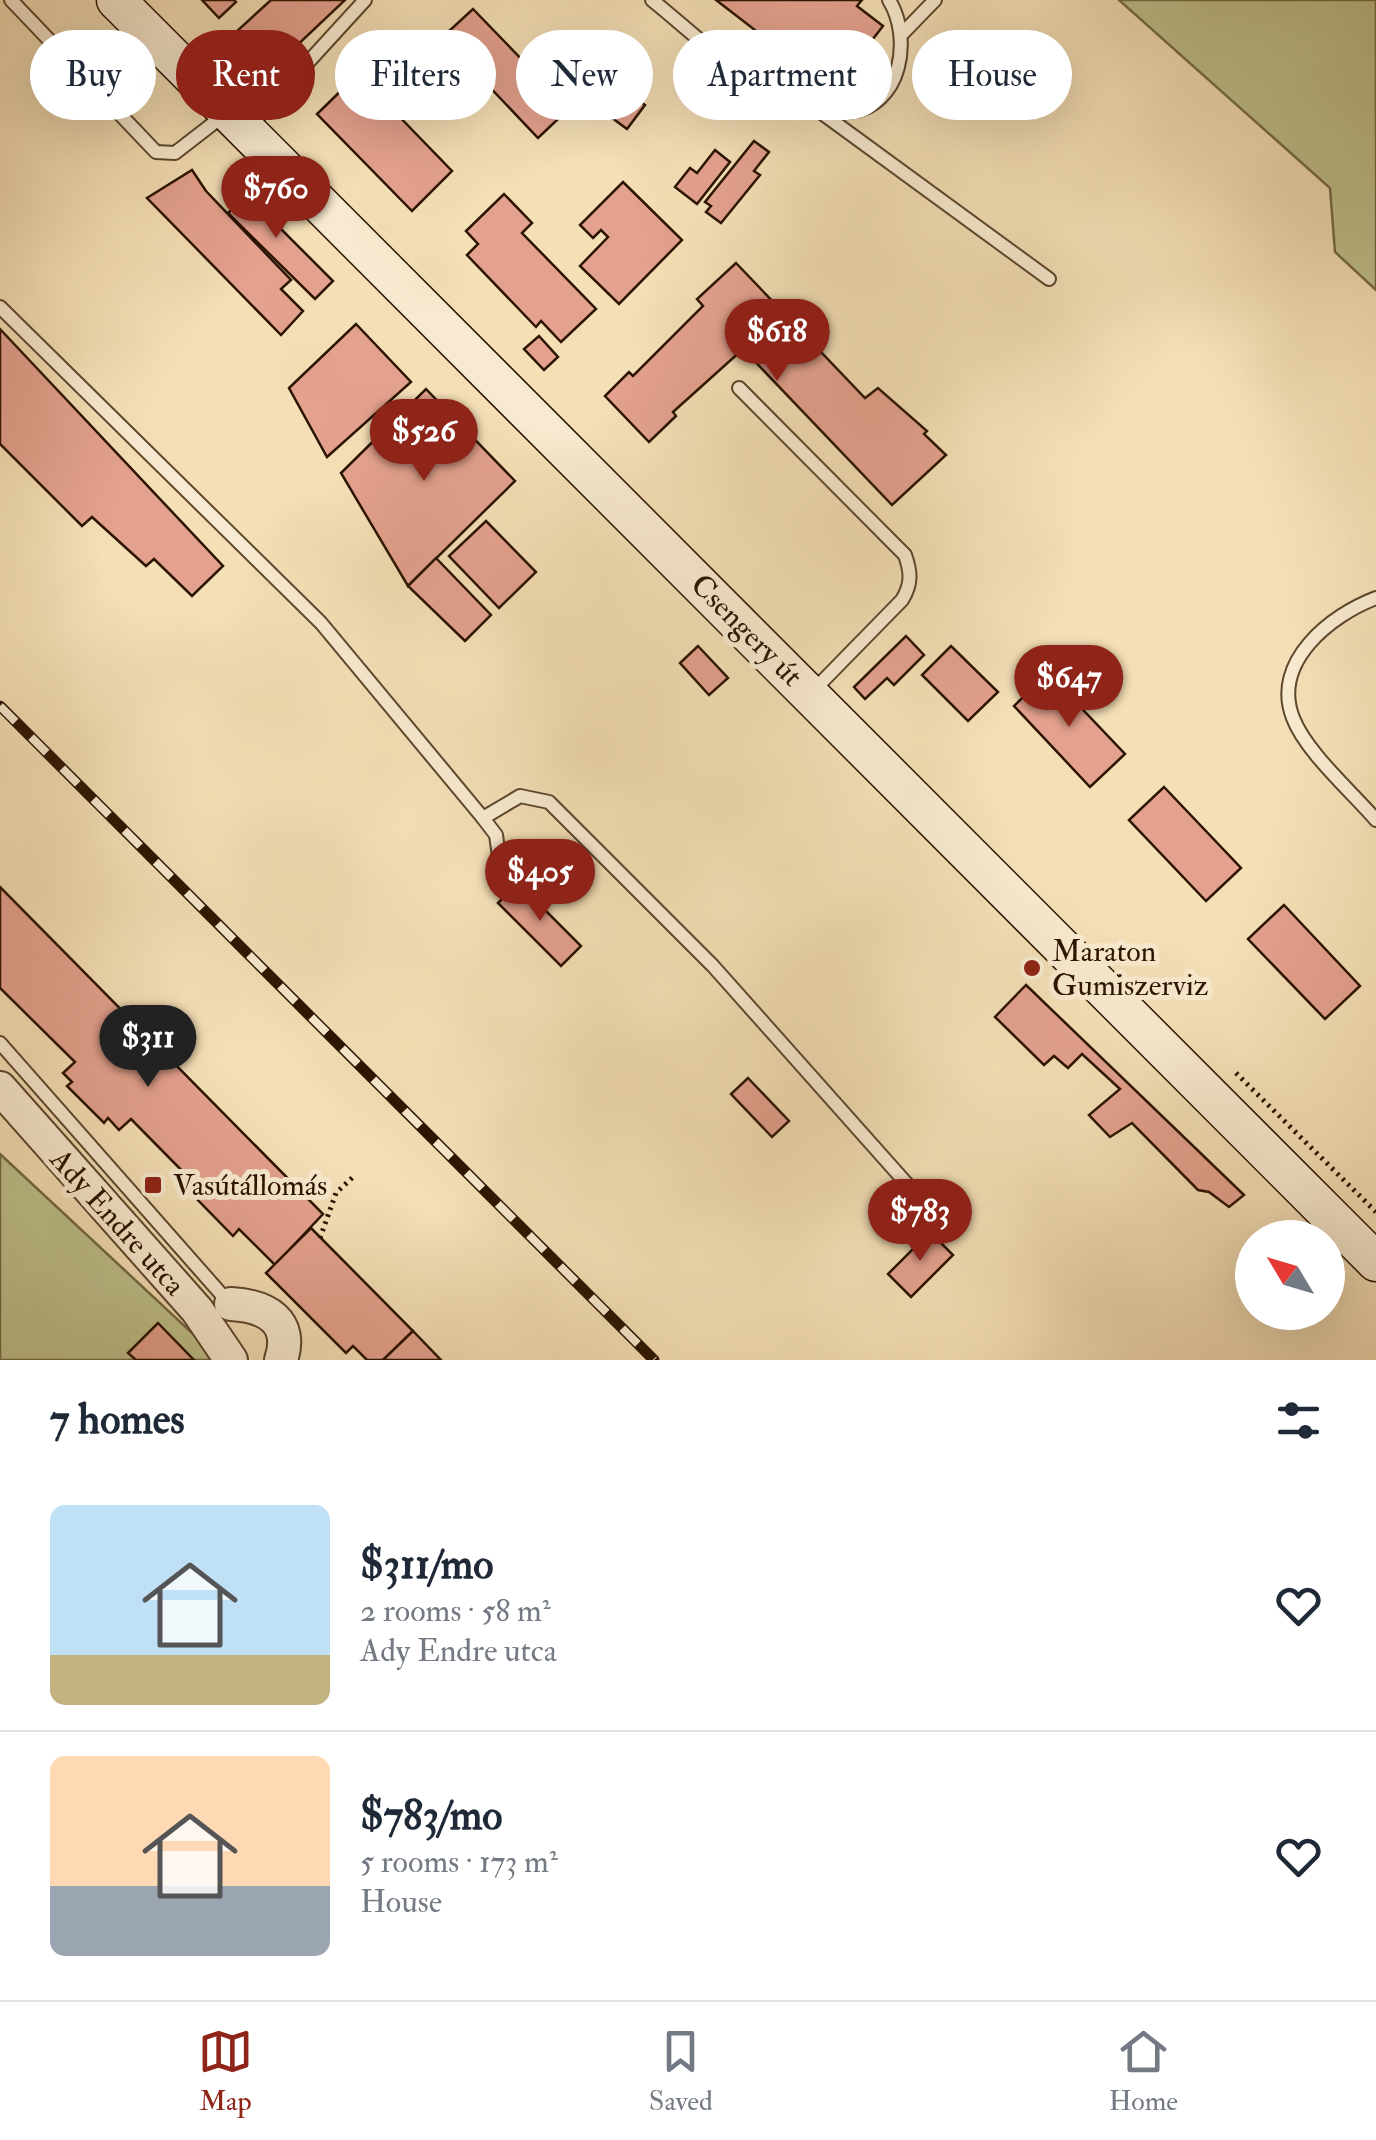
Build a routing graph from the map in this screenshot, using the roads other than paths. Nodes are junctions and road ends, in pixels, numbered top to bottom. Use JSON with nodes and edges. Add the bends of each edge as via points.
{"nodes":[{"id":1,"x":10,"y":0,"type":"edge"},
{"id":2,"x":116,"y":0,"type":"edge"},
{"id":3,"x":366,"y":0,"type":"edge"},
{"id":4,"x":652,"y":0,"type":"edge"},
{"id":5,"x":889,"y":0,"type":"edge"},
{"id":6,"x":935,"y":0,"type":"edge"},
{"id":7,"x":689,"y":30,"type":"edge"},
{"id":8,"x":902,"y":33,"type":"junction"},
{"id":9,"x":892,"y":80,"type":"edge"},
{"id":10,"x":831,"y":120,"type":"edge"},
{"id":11,"x":237,"y":121,"type":"junction"},
{"id":12,"x":1049,"y":279,"type":"dead end"},
{"id":13,"x":0,"y":307,"type":"edge"},
{"id":14,"x":739,"y":388,"type":"dead end"},
{"id":15,"x":1376,"y":598,"type":"edge"},
{"id":16,"x":810,"y":694,"type":"junction"},
{"id":17,"x":483,"y":818,"type":"junction"},
{"id":18,"x":1376,"y":820,"type":"edge"},
{"id":19,"x":500,"y":863,"type":"dead end"},
{"id":20,"x":0,"y":1044,"type":"edge"},
{"id":21,"x":0,"y":1088,"type":"edge"},
{"id":22,"x":930,"y":1211,"type":"dead end"},
{"id":23,"x":1376,"y":1262,"type":"edge"},
{"id":24,"x":231,"y":1304,"type":"joint"},
{"id":25,"x":231,"y":1360,"type":"edge"},
{"id":26,"x":281,"y":1360,"type":"edge"}],
"edges":[{"from":1,"to":11,"type":"lane","via":[[156,152],[175,153]]},
{"from":2,"to":11,"type":"main road","name":"Csengery út"},
{"from":3,"to":11,"type":"lane"},
{"from":4,"to":7,"type":"lane"},
{"from":5,"to":8,"type":"lane"},
{"from":6,"to":8,"type":"lane"},
{"from":8,"to":9,"type":"lane"},
{"from":10,"to":12,"type":"lane"},
{"from":11,"to":16,"type":"main road","name":"Csengery út"},
{"from":13,"to":17,"type":"lane","via":[[320,623]]},
{"from":14,"to":16,"type":"lane","via":[[906,555],[909,566],[910,588],[902,600]]},
{"from":15,"to":18,"type":"lane","via":[[1317,635],[1298,657],[1289,700],[1305,739]]},
{"from":16,"to":23,"type":"main road","name":"Csengery út"},
{"from":17,"to":19,"type":"lane","via":[[496,835]]},
{"from":17,"to":22,"type":"lane","via":[[520,796],[549,802],[713,966]]},
{"from":20,"to":24,"type":"lane"},
{"from":21,"to":25,"type":"street","name":"Ady Endre utca","via":[[197,1310]]},
{"from":24,"to":26,"type":"street","via":[[254,1306],[280,1323]]}]}
